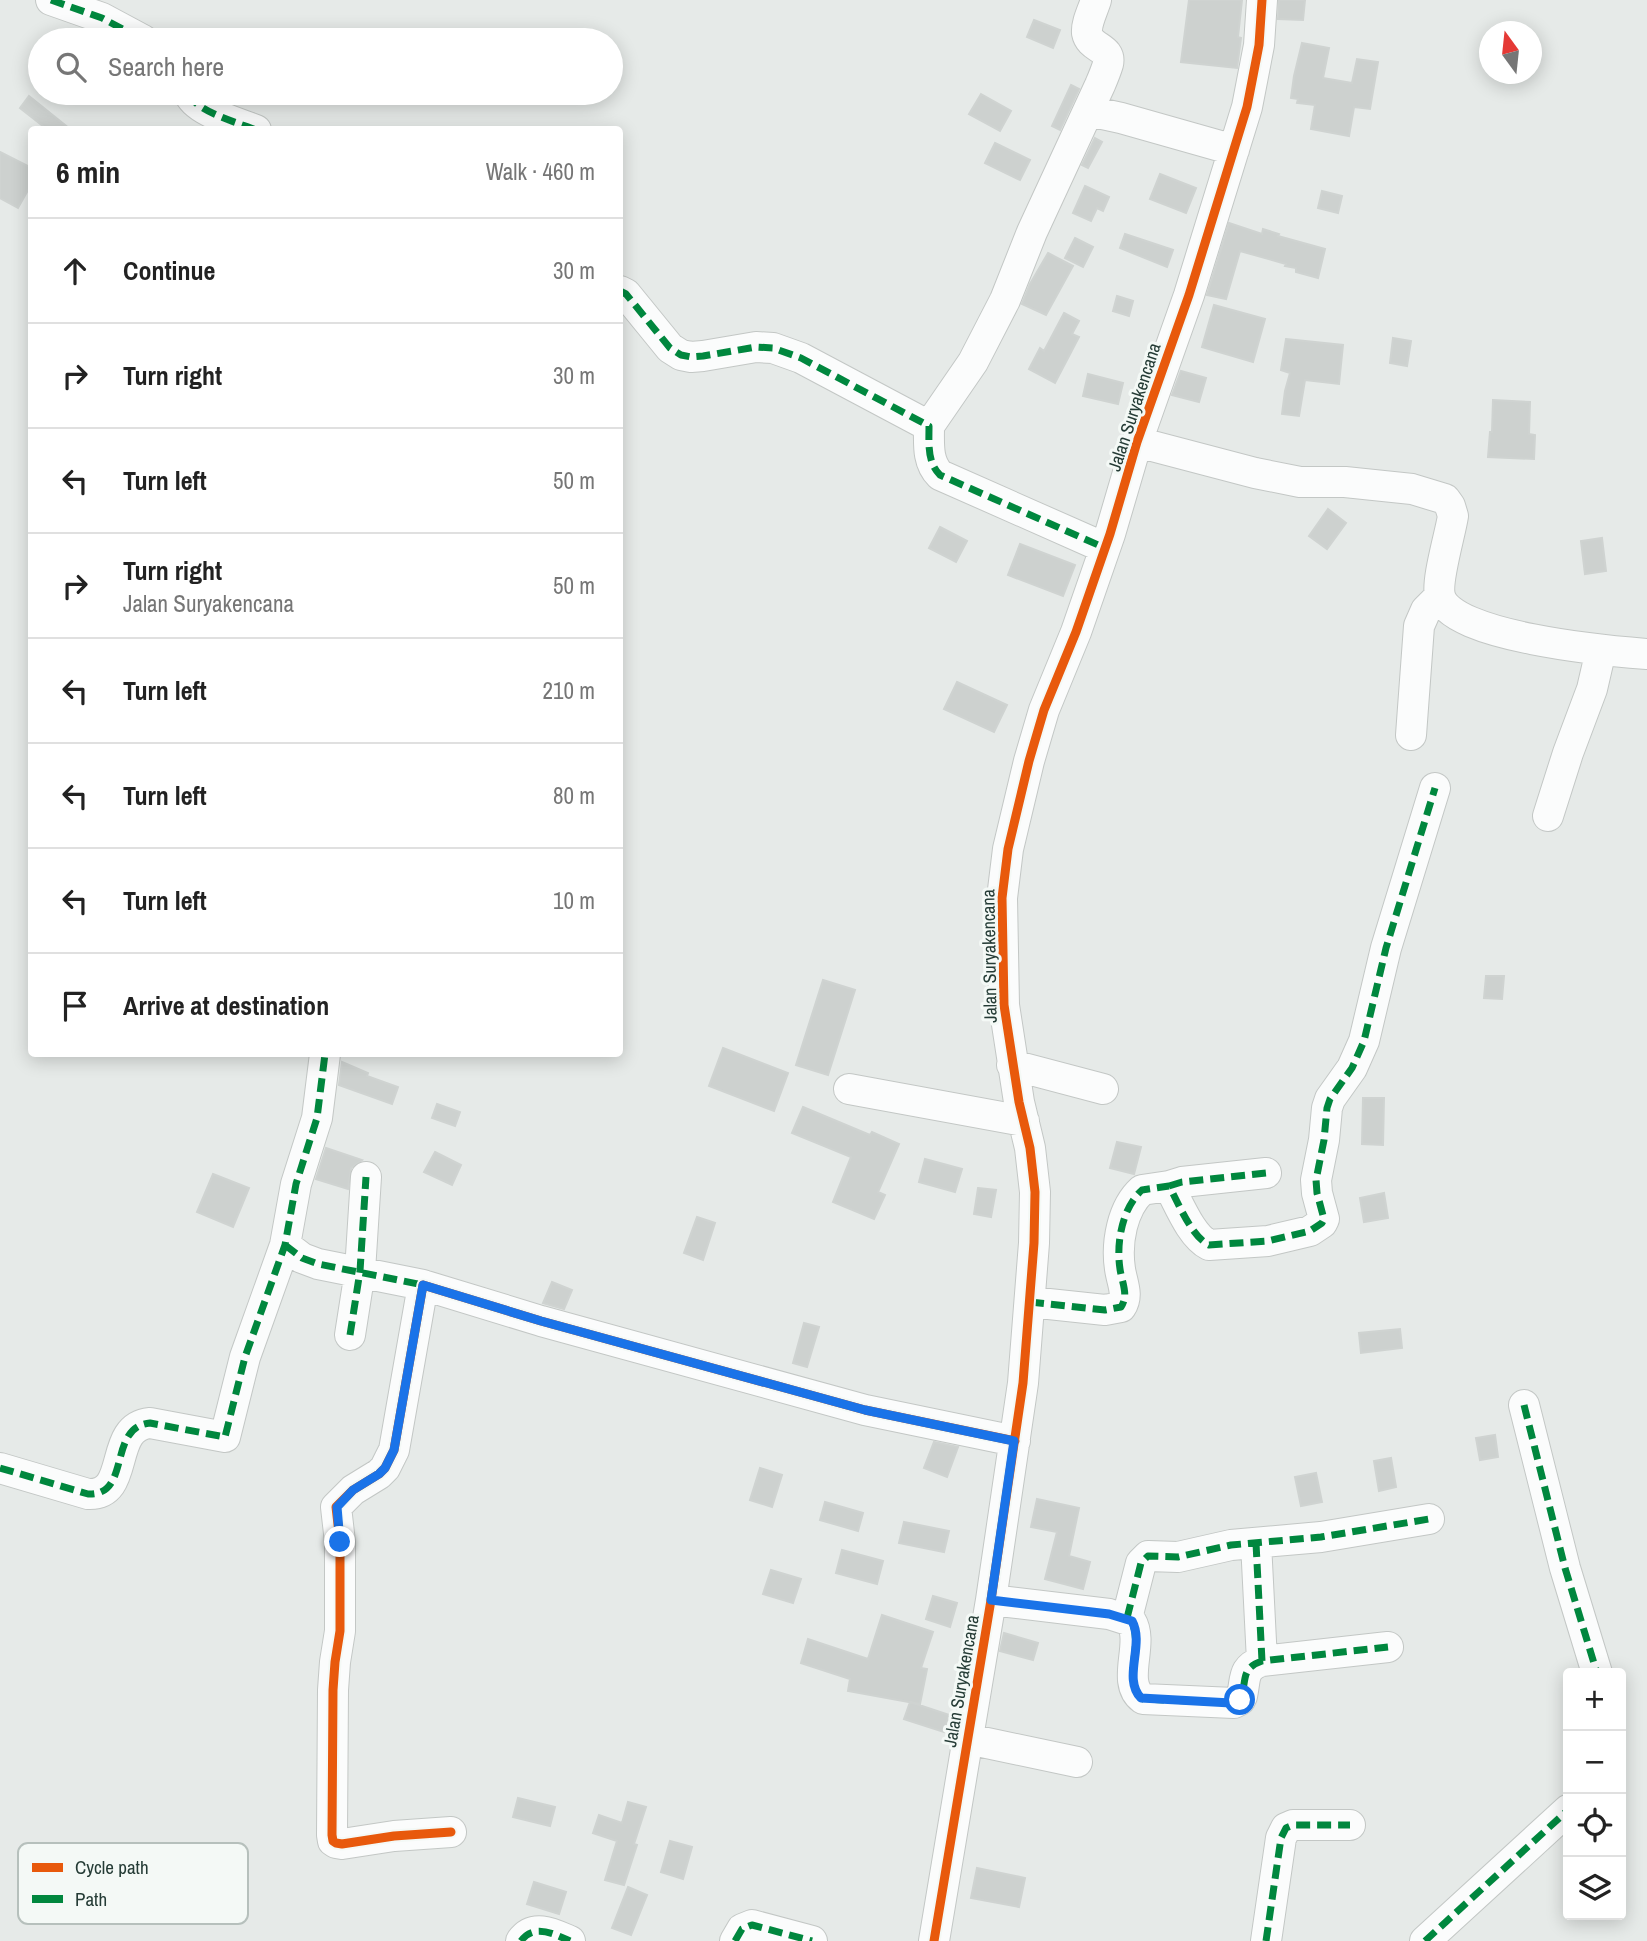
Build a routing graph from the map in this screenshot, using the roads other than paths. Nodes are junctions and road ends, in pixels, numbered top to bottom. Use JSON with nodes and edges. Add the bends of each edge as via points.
{"nodes":[{"id":1,"x":51,"y":0,"type":"edge"},
{"id":2,"x":1096,"y":0,"type":"edge"},
{"id":3,"x":1262,"y":0,"type":"edge"},
{"id":4,"x":101,"y":19,"type":"edge"},
{"id":5,"x":119,"y":28,"type":"edge"},
{"id":6,"x":197,"y":105,"type":"edge"},
{"id":7,"x":1089,"y":111,"type":"junction"},
{"id":8,"x":246,"y":126,"type":"edge"},
{"id":9,"x":1234,"y":150,"type":"junction"},
{"id":10,"x":623,"y":292,"type":"edge"},
{"id":11,"x":929,"y":426,"type":"junction"},
{"id":12,"x":1137,"y":442,"type":"junction"},
{"id":13,"x":1105,"y":548,"type":"junction"},
{"id":14,"x":1440,"y":596,"type":"junction"},
{"id":15,"x":1601,"y":650,"type":"junction"},
{"id":16,"x":1647,"y":654,"type":"edge"},
{"id":17,"x":1411,"y":735,"type":"dead end"},
{"id":18,"x":1435,"y":788,"type":"dead end"},
{"id":19,"x":1548,"y":816,"type":"dead end"},
{"id":20,"x":326,"y":1057,"type":"edge"},
{"id":21,"x":1012,"y":1065,"type":"junction"},
{"id":22,"x":849,"y":1089,"type":"dead end"},
{"id":23,"x":1103,"y":1089,"type":"dead end"},
{"id":24,"x":1024,"y":1121,"type":"junction"},
{"id":25,"x":1266,"y":1173,"type":"dead end"},
{"id":26,"x":366,"y":1177,"type":"dead end"},
{"id":27,"x":1169,"y":1186,"type":"junction"},
{"id":28,"x":285,"y":1245,"type":"junction"},
{"id":29,"x":360,"y":1271,"type":"junction"},
{"id":30,"x":423,"y":1285,"type":"junction"},
{"id":31,"x":1030,"y":1302,"type":"junction"},
{"id":32,"x":350,"y":1335,"type":"dead end"},
{"id":33,"x":1524,"y":1405,"type":"dead end"},
{"id":34,"x":1014,"y":1441,"type":"junction"},
{"id":35,"x":0,"y":1468,"type":"edge"},
{"id":36,"x":1429,"y":1519,"type":"dead end"},
{"id":37,"x":1256,"y":1543,"type":"junction"},
{"id":38,"x":991,"y":1600,"type":"junction"},
{"id":39,"x":1127,"y":1618,"type":"junction"},
{"id":40,"x":1388,"y":1647,"type":"dead end"},
{"id":41,"x":1262,"y":1661,"type":"junction"},
{"id":42,"x":1595,"y":1668,"type":"edge"},
{"id":43,"x":968,"y":1739,"type":"junction"},
{"id":44,"x":1077,"y":1762,"type":"dead end"},
{"id":45,"x":1563,"y":1815,"type":"edge"},
{"id":46,"x":1350,"y":1825,"type":"dead end"},
{"id":47,"x":451,"y":1832,"type":"dead end"},
{"id":48,"x":521,"y":1941,"type":"edge"},
{"id":49,"x":570,"y":1941,"type":"edge"},
{"id":50,"x":735,"y":1941,"type":"edge"},
{"id":51,"x":812,"y":1941,"type":"edge"},
{"id":52,"x":934,"y":1941,"type":"edge"},
{"id":53,"x":1266,"y":1941,"type":"edge"},
{"id":54,"x":1425,"y":1941,"type":"edge"}],
"edges":[{"from":1,"to":4,"type":"street"},
{"from":2,"to":7,"type":"street","via":[[1087,33],[1109,61]]},
{"from":3,"to":9,"type":"street","name":"Jalan Suryakencana","via":[[1256,65]]},
{"from":4,"to":5,"type":"street"},
{"from":6,"to":8,"type":"street"},
{"from":7,"to":9,"type":"street"},
{"from":7,"to":11,"type":"street","via":[[1032,232],[1006,300],[973,362]]},
{"from":9,"to":12,"type":"street","name":"Jalan Suryakencana"},
{"from":10,"to":11,"type":"street","via":[[681,355],[774,348]]},
{"from":11,"to":13,"type":"street","via":[[931,462],[940,475]]},
{"from":12,"to":13,"type":"street","name":"Jalan Suryakencana"},
{"from":12,"to":14,"type":"street","via":[[1300,482],[1412,489],[1445,499],[1453,516]]},
{"from":13,"to":21,"type":"street","name":"Jalan Suryakencana","via":[[1044,710],[1008,849],[1002,898],[1002,974]]},
{"from":14,"to":15,"type":"street","via":[[1456,616],[1493,630]]},
{"from":14,"to":17,"type":"street","via":[[1419,626]]},
{"from":15,"to":16,"type":"street"},
{"from":15,"to":19,"type":"street"},
{"from":18,"to":27,"type":"street","via":[[1364,1041],[1327,1108],[1316,1180],[1322,1223],[1310,1231],[1268,1241],[1209,1245],[1194,1232]]},
{"from":20,"to":28,"type":"street","via":[[317,1118],[296,1184]]},
{"from":21,"to":23,"type":"street"},
{"from":21,"to":24,"type":"street","name":"Jalan Suryakencana"},
{"from":22,"to":24,"type":"street"},
{"from":24,"to":31,"type":"street","name":"Jalan Suryakencana","via":[[1036,1213]]},
{"from":25,"to":27,"type":"street"},
{"from":26,"to":29,"type":"street"},
{"from":27,"to":31,"type":"street","via":[[1142,1190],[1126,1213],[1119,1252],[1125,1295],[1121,1307],[1105,1310]]},
{"from":28,"to":29,"type":"street","via":[[318,1264]]},
{"from":28,"to":35,"type":"street","via":[[245,1357],[225,1437],[143,1423],[128,1436],[110,1486],[97,1495]]},
{"from":29,"to":30,"type":"street"},
{"from":29,"to":32,"type":"street"},
{"from":30,"to":34,"type":"street","via":[[865,1410]]},
{"from":30,"to":47,"type":"street","via":[[394,1450],[385,1468],[337,1507],[340,1631],[333,1690],[332,1835],[333,1841],[342,1844]]},
{"from":31,"to":34,"type":"street","name":"Jalan Suryakencana"},
{"from":33,"to":42,"type":"street"},
{"from":34,"to":38,"type":"street","name":"Jalan Suryakencana"},
{"from":36,"to":37,"type":"street"},
{"from":37,"to":39,"type":"street","via":[[1144,1559]]},
{"from":37,"to":41,"type":"street"},
{"from":38,"to":39,"type":"street"},
{"from":38,"to":43,"type":"street","name":"Jalan Suryakencana"},
{"from":39,"to":41,"type":"street","via":[[1137,1634],[1133,1685],[1143,1699],[1237,1702],[1248,1668]]},
{"from":40,"to":41,"type":"street"},
{"from":43,"to":44,"type":"street"},
{"from":43,"to":52,"type":"street","name":"Jalan Suryakencana"},
{"from":45,"to":54,"type":"street"},
{"from":46,"to":53,"type":"street","via":[[1286,1828]]},
{"from":48,"to":49,"type":"street","via":[[539,1931]]},
{"from":50,"to":51,"type":"street","via":[[742,1928],[752,1925]]}]}
